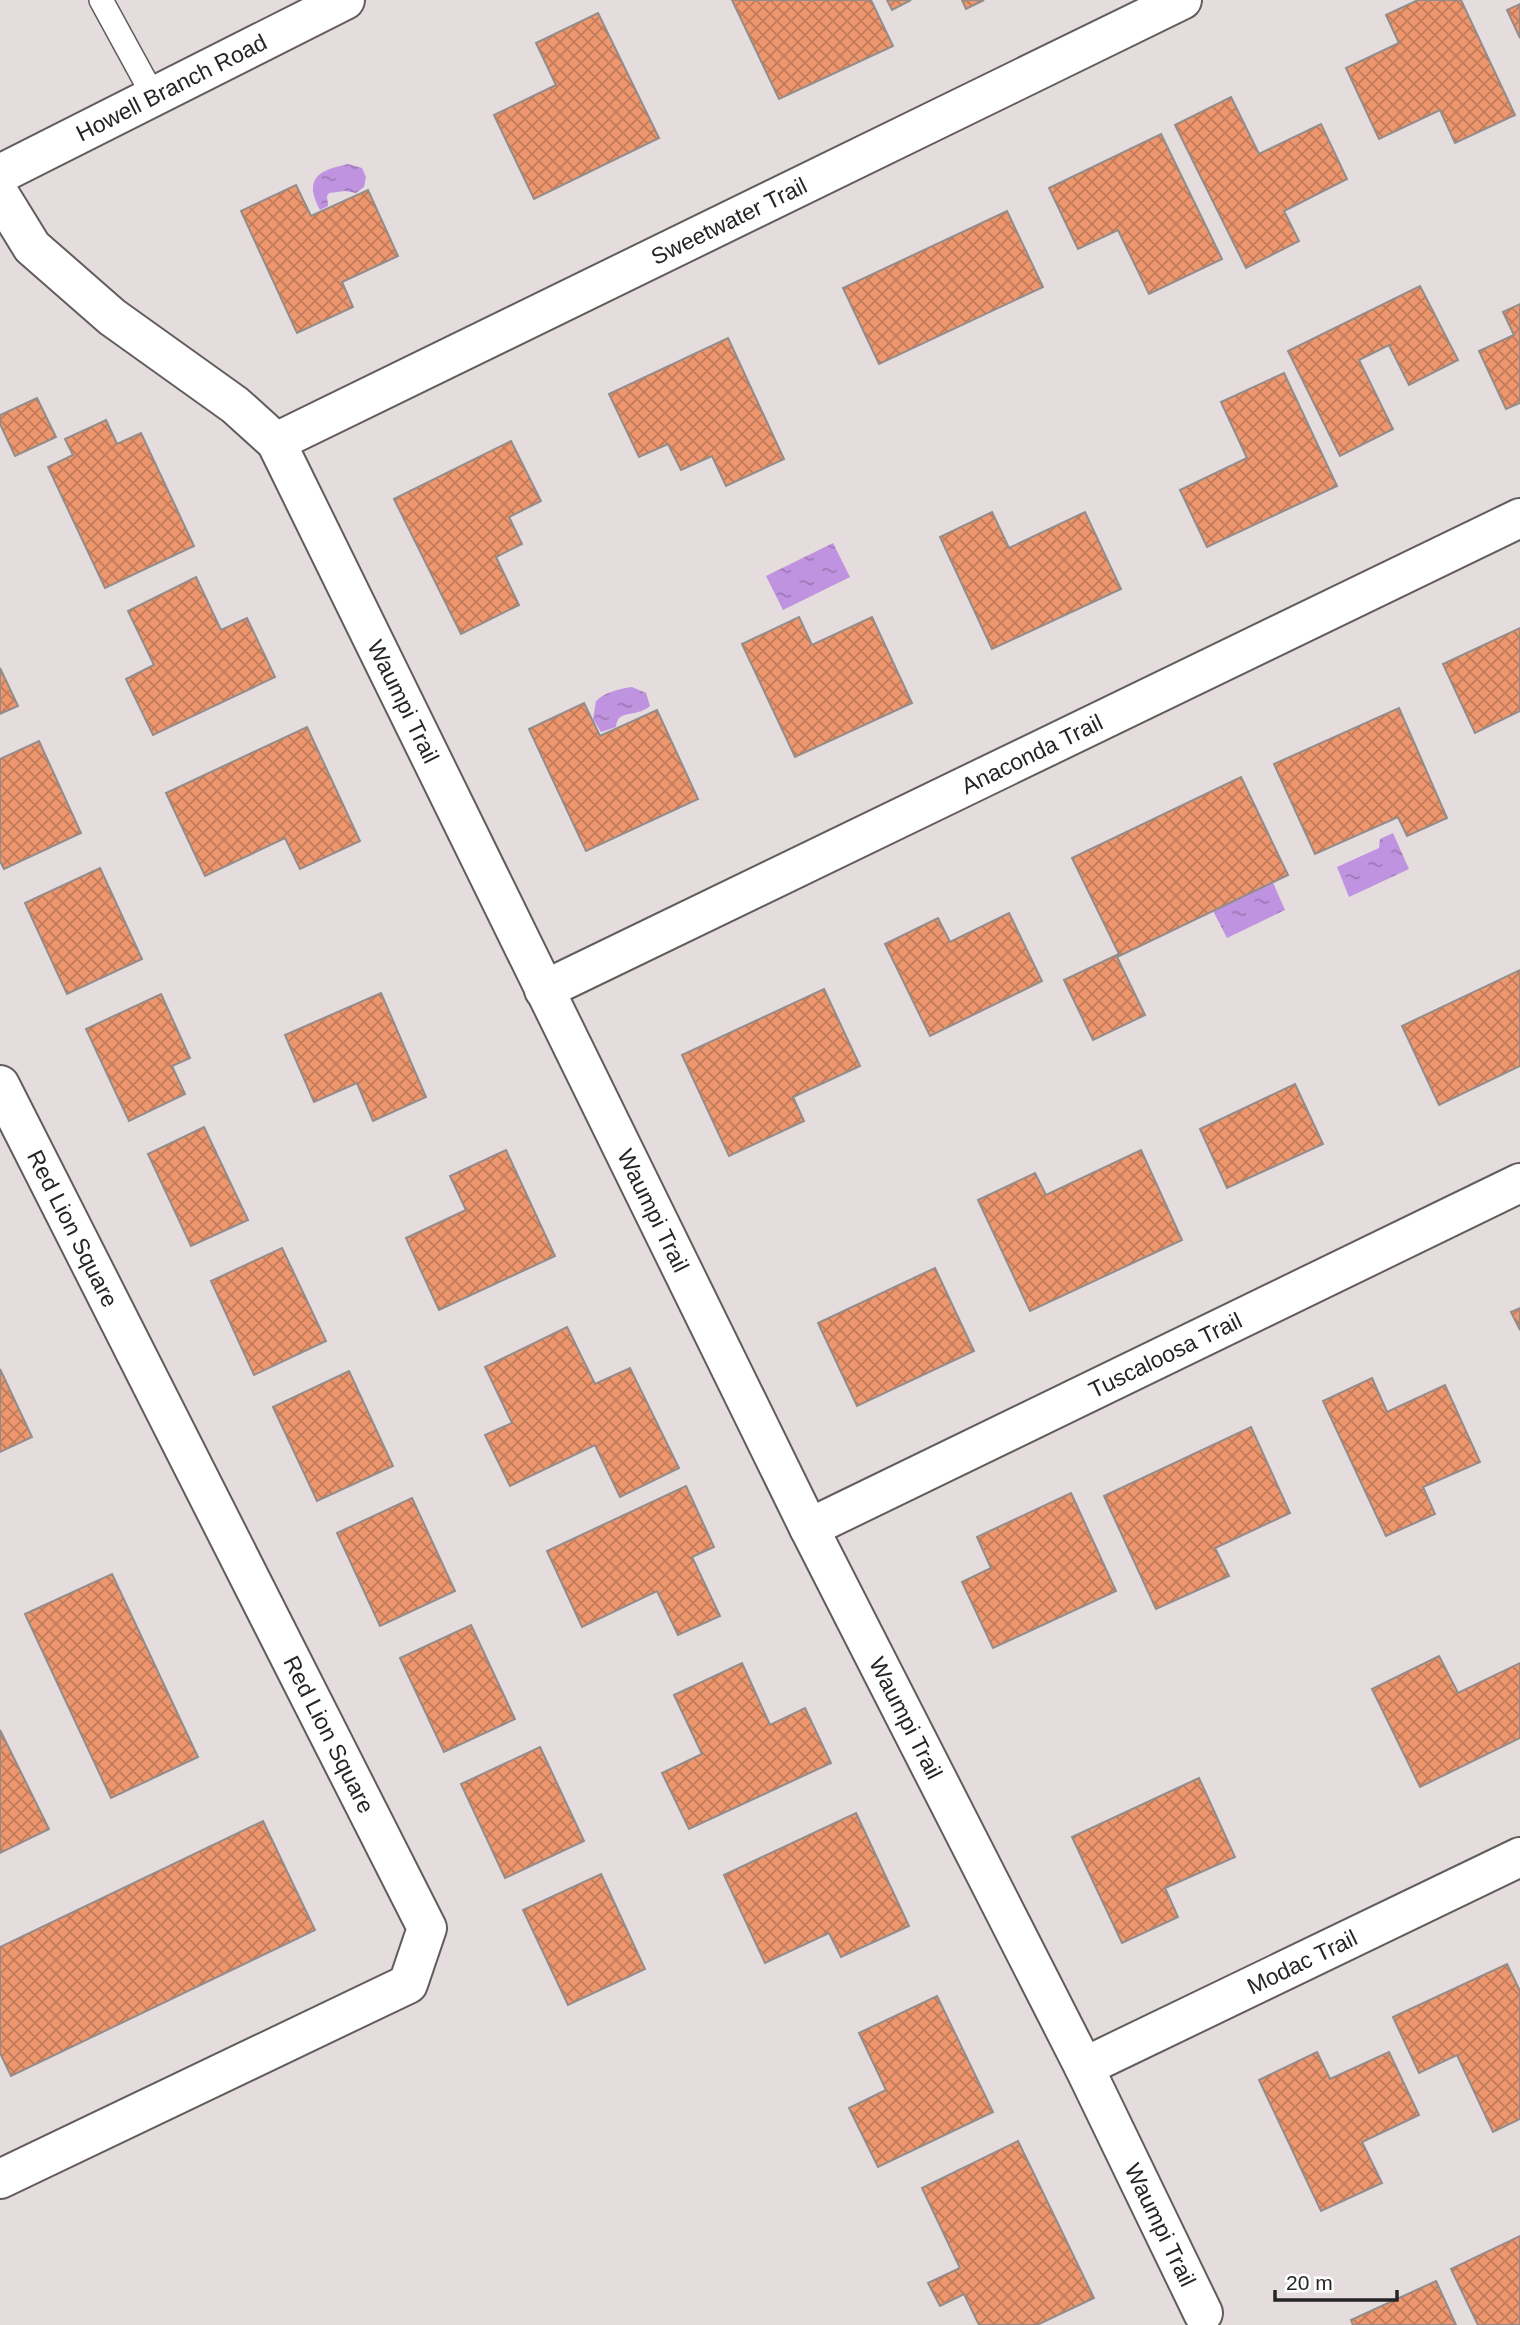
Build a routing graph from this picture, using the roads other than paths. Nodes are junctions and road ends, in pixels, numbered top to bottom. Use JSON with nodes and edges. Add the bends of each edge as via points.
{"nodes":[{"id":1,"x":101,"y":0,"type":"edge"},
{"id":2,"x":345,"y":0,"type":"edge"},
{"id":3,"x":1182,"y":0,"type":"edge"},
{"id":4,"x":154,"y":97,"type":"junction"},
{"id":5,"x":0,"y":174,"type":"edge"},
{"id":6,"x":0,"y":195,"type":"edge"},
{"id":7,"x":276,"y":442,"type":"junction"},
{"id":8,"x":1520,"y":518,"type":"edge"},
{"id":9,"x":544,"y":990,"type":"junction"},
{"id":10,"x":0,"y":1085,"type":"edge"},
{"id":11,"x":1520,"y":1183,"type":"edge"},
{"id":12,"x":809,"y":1528,"type":"junction"},
{"id":13,"x":1520,"y":1857,"type":"edge"},
{"id":14,"x":1084,"y":2067,"type":"junction"},
{"id":15,"x":0,"y":2179,"type":"edge"},
{"id":16,"x":1203,"y":2314,"type":"dead end"}],
"edges":[{"from":1,"to":4,"type":"lane"},
{"from":2,"to":4,"type":"street","name":"Howell Branch Road"},
{"from":3,"to":7,"type":"street","name":"Sweetwater Trail"},
{"from":4,"to":5,"type":"street","name":"Howell Branch Road"},
{"from":6,"to":7,"type":"street","name":"Waumpi Trail","via":[[32,247],[113,317],[235,405]]},
{"from":7,"to":9,"type":"street","name":"Waumpi Trail"},
{"from":8,"to":9,"type":"street","name":"Anaconda Trail"},
{"from":9,"to":12,"type":"street","name":"Waumpi Trail"},
{"from":10,"to":15,"type":"street","name":"Red Lion Square","via":[[427,1928],[408,1984]]},
{"from":11,"to":12,"type":"street","name":"Tuscaloosa Trail"},
{"from":12,"to":14,"type":"street","name":"Waumpi Trail"},
{"from":13,"to":14,"type":"street","name":"Modac Trail"},
{"from":14,"to":16,"type":"street","name":"Waumpi Trail"}]}
